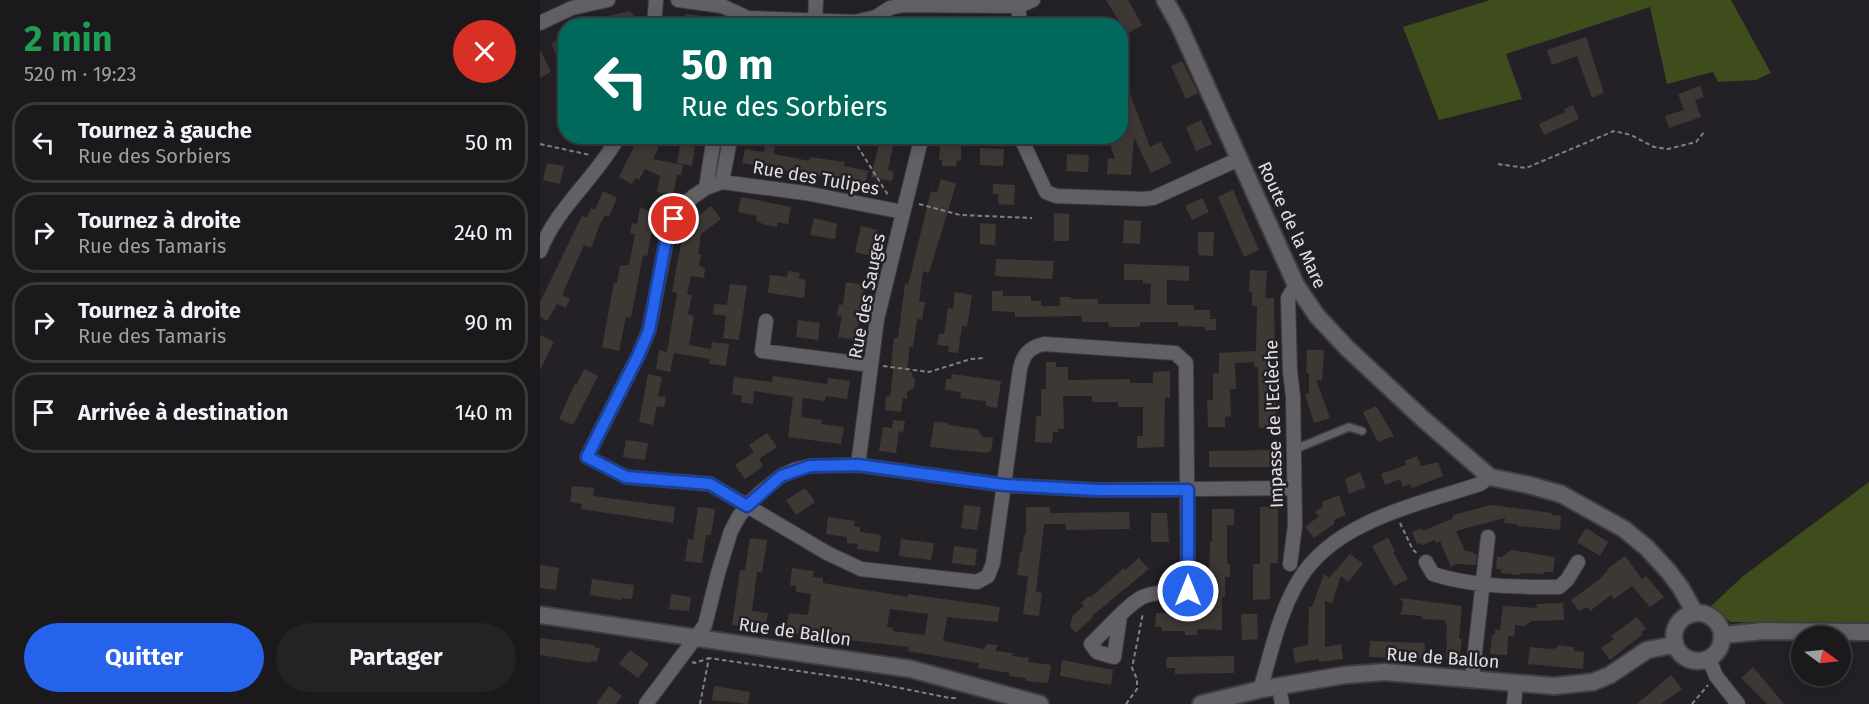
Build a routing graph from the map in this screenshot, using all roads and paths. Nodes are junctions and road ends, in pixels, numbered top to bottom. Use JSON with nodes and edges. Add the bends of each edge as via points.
{"nodes":[{"id":1,"x":608,"y":0,"type":"edge"},
{"id":2,"x":656,"y":0,"type":"edge"},
{"id":3,"x":678,"y":0,"type":"edge"},
{"id":4,"x":816,"y":0,"type":"edge"},
{"id":5,"x":1165,"y":0,"type":"edge"},
{"id":6,"x":1026,"y":3,"type":"edge"},
{"id":7,"x":559,"y":7,"type":"edge"},
{"id":8,"x":655,"y":18,"type":"edge"},
{"id":9,"x":748,"y":18,"type":"edge"},
{"id":10,"x":815,"y":18,"type":"edge"},
{"id":11,"x":872,"y":18,"type":"edge"},
{"id":12,"x":1021,"y":18,"type":"edge"},
{"id":13,"x":540,"y":23,"type":"edge"},
{"id":14,"x":1704,"y":132,"type":"dead end"},
{"id":15,"x":540,"y":144,"type":"edge"},
{"id":16,"x":614,"y":144,"type":"edge"},
{"id":17,"x":712,"y":144,"type":"edge"},
{"id":18,"x":729,"y":144,"type":"edge"},
{"id":19,"x":856,"y":144,"type":"edge"},
{"id":20,"x":920,"y":144,"type":"edge"},
{"id":21,"x":1024,"y":144,"type":"edge"},
{"id":22,"x":606,"y":158,"type":"junction"},
{"id":23,"x":1239,"y":159,"type":"junction"},
{"id":24,"x":1498,"y":164,"type":"dead end"},
{"id":25,"x":722,"y":182,"type":"junction"},
{"id":26,"x":706,"y":188,"type":"junction"},
{"id":27,"x":890,"y":198,"type":"dead end"},
{"id":28,"x":904,"y":207,"type":"junction"},
{"id":29,"x":1032,"y":218,"type":"dead end"},
{"id":30,"x":540,"y":251,"type":"edge"},
{"id":31,"x":1296,"y":285,"type":"junction"},
{"id":32,"x":766,"y":321,"type":"dead end"},
{"id":33,"x":982,"y":358,"type":"dead end"},
{"id":34,"x":871,"y":365,"type":"junction"},
{"id":35,"x":1362,"y":431,"type":"dead end"},
{"id":36,"x":1293,"y":450,"type":"junction"},
{"id":37,"x":858,"y":465,"type":"junction"},
{"id":38,"x":1490,"y":477,"type":"junction"},
{"id":39,"x":1004,"y":485,"type":"junction"},
{"id":40,"x":1293,"y":488,"type":"junction"},
{"id":41,"x":1188,"y":490,"type":"junction"},
{"id":42,"x":747,"y":506,"type":"junction"},
{"id":43,"x":1396,"y":512,"type":"junction"},
{"id":44,"x":1488,"y":537,"type":"dead end"},
{"id":45,"x":1426,"y":562,"type":"joint"},
{"id":46,"x":1578,"y":562,"type":"dead end"},
{"id":47,"x":1290,"y":564,"type":"dead end"},
{"id":48,"x":1483,"y":583,"type":"junction"},
{"id":49,"x":1149,"y":594,"type":"junction"},
{"id":50,"x":1695,"y":613,"type":"junction"},
{"id":51,"x":540,"y":615,"type":"edge"},
{"id":52,"x":1120,"y":616,"type":"dead end"},
{"id":53,"x":1869,"y":632,"type":"edge"},
{"id":54,"x":1723,"y":635,"type":"junction"},
{"id":55,"x":698,"y":637,"type":"junction"},
{"id":56,"x":1675,"y":643,"type":"junction"},
{"id":57,"x":1709,"y":659,"type":"junction"},
{"id":58,"x":1716,"y":676,"type":"junction"},
{"id":59,"x":1472,"y":678,"type":"junction"},
{"id":60,"x":1516,"y":683,"type":"junction"},
{"id":61,"x":1279,"y":687,"type":"junction"},
{"id":62,"x":1262,"y":689,"type":"junction"},
{"id":63,"x":646,"y":704,"type":"edge"},
{"id":64,"x":700,"y":704,"type":"edge"},
{"id":65,"x":949,"y":704,"type":"edge"},
{"id":66,"x":1040,"y":704,"type":"edge"},
{"id":67,"x":1126,"y":704,"type":"edge"},
{"id":68,"x":1201,"y":704,"type":"edge"},
{"id":69,"x":1282,"y":704,"type":"edge"},
{"id":70,"x":1514,"y":704,"type":"edge"},
{"id":71,"x":1692,"y":704,"type":"edge"},
{"id":72,"x":1738,"y":704,"type":"edge"}],
"edges":[{"from":1,"to":7,"type":"street"},
{"from":2,"to":8,"type":"street"},
{"from":3,"to":9,"type":"street","via":[[722,6]]},
{"from":4,"to":10,"type":"street"},
{"from":5,"to":23,"type":"street","name":"Route de la Mare"},
{"from":6,"to":11,"type":"street","via":[[903,5]]},
{"from":6,"to":12,"type":"street"},
{"from":7,"to":13,"type":"street"},
{"from":14,"to":24,"type":"path","via":[[1696,142],[1668,149],[1614,131],[1526,168]]},
{"from":15,"to":22,"type":"path"},
{"from":16,"to":22,"type":"street"},
{"from":17,"to":26,"type":"street"},
{"from":18,"to":25,"type":"street"},
{"from":19,"to":27,"type":"path"},
{"from":20,"to":28,"type":"street","name":"Rue des Sauges"},
{"from":21,"to":23,"type":"street","via":[[1046,192],[1056,196],[1153,198]]},
{"from":22,"to":30,"type":"street","via":[[562,211]]},
{"from":23,"to":31,"type":"street","name":"Route de la Mare"},
{"from":25,"to":26,"type":"street","name":"Rue des Tulipes"},
{"from":25,"to":28,"type":"street","name":"Rue des Tulipes"},
{"from":26,"to":42,"type":"street","name":"Rue des Tulipes","via":[[683,206],[668,232],[649,330],[587,457],[626,477],[710,484]]},
{"from":28,"to":29,"type":"path","via":[[960,215]]},
{"from":28,"to":34,"type":"street","name":"Rue des Sauges","via":[[879,308]]},
{"from":31,"to":36,"type":"street","name":"Impasse de l'Eclèche","via":[[1288,298]]},
{"from":31,"to":38,"type":"street","name":"Route de la Mare","via":[[1317,316],[1347,348]]},
{"from":32,"to":34,"type":"street","via":[[762,351]]},
{"from":33,"to":34,"type":"path","via":[[929,372]]},
{"from":34,"to":37,"type":"street","name":"Rue des Sauges"},
{"from":35,"to":36,"type":"lane","via":[[1349,427]]},
{"from":36,"to":40,"type":"street","name":"Impasse de l'Eclèche"},
{"from":37,"to":39,"type":"street"},
{"from":37,"to":42,"type":"street","via":[[794,470],[781,476]]},
{"from":38,"to":43,"type":"street","via":[[1480,484]]},
{"from":38,"to":50,"type":"street","via":[[1561,494],[1624,529],[1669,572]]},
{"from":39,"to":41,"type":"street"},
{"from":39,"to":41,"type":"street","via":[[1024,356],[1032,348],[1050,345],[1175,353],[1186,363]]},
{"from":39,"to":42,"type":"street","via":[[993,563],[988,576],[978,582],[861,570]]},
{"from":40,"to":41,"type":"street"},
{"from":40,"to":47,"type":"street","name":"Impasse de l'Eclèche","via":[[1295,526]]},
{"from":41,"to":49,"type":"street","via":[[1188,591]]},
{"from":42,"to":55,"type":"street","via":[[731,531],[705,625]]},
{"from":43,"to":45,"type":"path","via":[[1413,550]]},
{"from":43,"to":62,"type":"street","via":[[1342,535],[1312,561],[1289,600]]},
{"from":44,"to":48,"type":"street"},
{"from":45,"to":48,"type":"street","via":[[1433,574]]},
{"from":46,"to":48,"type":"street","via":[[1559,587]]},
{"from":48,"to":59,"type":"street"},
{"from":49,"to":52,"type":"street"},
{"from":49,"to":67,"type":"path","via":[[1132,668],[1137,689]]},
{"from":50,"to":54,"type":"street","via":[[1713,617]]},
{"from":50,"to":56,"type":"street","via":[[1679,622],[1674,632]]},
{"from":51,"to":55,"type":"street","name":"Rue de Ballon"},
{"from":53,"to":54,"type":"street","via":[[1764,631]]},
{"from":54,"to":57,"type":"street","via":[[1720,648]]},
{"from":55,"to":63,"type":"street"},
{"from":55,"to":66,"type":"street","name":"Rue de Ballon","via":[[911,669]]},
{"from":56,"to":57,"type":"street","via":[[1687,659]]},
{"from":56,"to":60,"type":"street","name":"Rue de Ballon","via":[[1647,650],[1593,682],[1565,686]]},
{"from":57,"to":58,"type":"street"},
{"from":58,"to":71,"type":"path"},
{"from":58,"to":72,"type":"street"},
{"from":59,"to":60,"type":"street","name":"Rue de Ballon"},
{"from":59,"to":61,"type":"street","name":"Rue de Ballon","via":[[1385,672]]},
{"from":60,"to":70,"type":"street"},
{"from":61,"to":62,"type":"street","name":"Rue de Ballon"},
{"from":61,"to":69,"type":"street"},
{"from":62,"to":68,"type":"street","name":"Rue de Ballon"},
{"from":64,"to":65,"type":"path","via":[[709,658],[860,680],[950,699]]}]}
